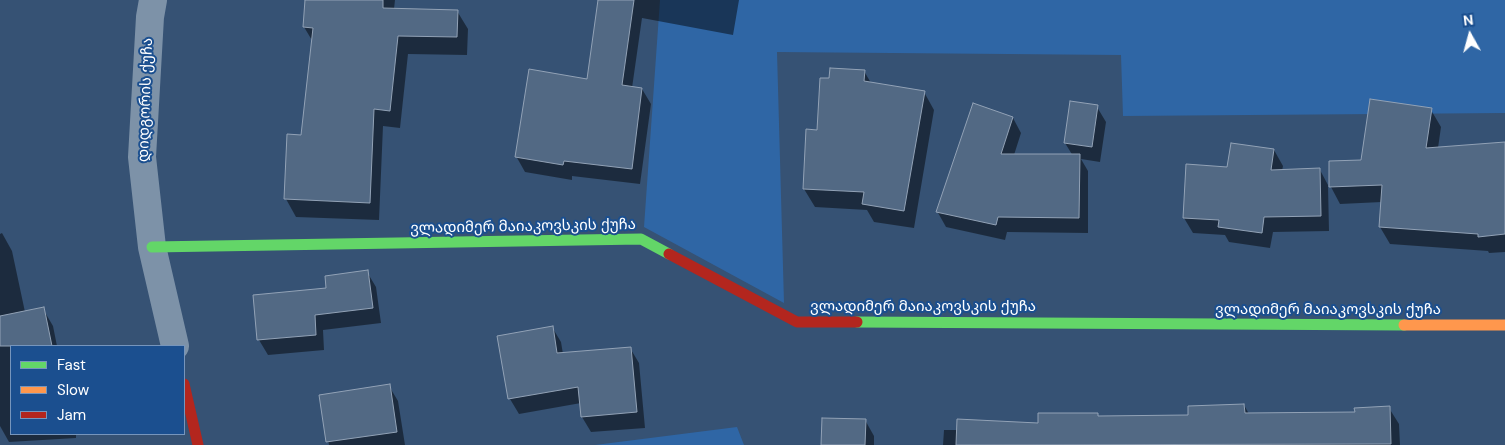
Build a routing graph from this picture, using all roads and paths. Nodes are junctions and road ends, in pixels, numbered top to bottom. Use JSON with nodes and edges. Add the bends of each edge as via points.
{"nodes":[{"id":1,"x":153,"y":0,"type":"edge"},
{"id":2,"x":152,"y":247,"type":"junction"},
{"id":3,"x":1505,"y":325,"type":"edge"},
{"id":4,"x":175,"y":345,"type":"edge"},
{"id":5,"x":185,"y":388,"type":"edge"},
{"id":6,"x":198,"y":445,"type":"edge"}],
"edges":[{"from":1,"to":2,"type":"street","name":"დიდგორის ქუჩა","via":[[142,157]]},
{"from":2,"to":3,"type":"street","name":"ვლადიმერ მაიაკოვსკის ქუჩა","via":[[642,239],[797,322]]},
{"from":2,"to":4,"type":"street","name":"დიდგორის ქუჩა"},
{"from":5,"to":6,"type":"street"}]}
